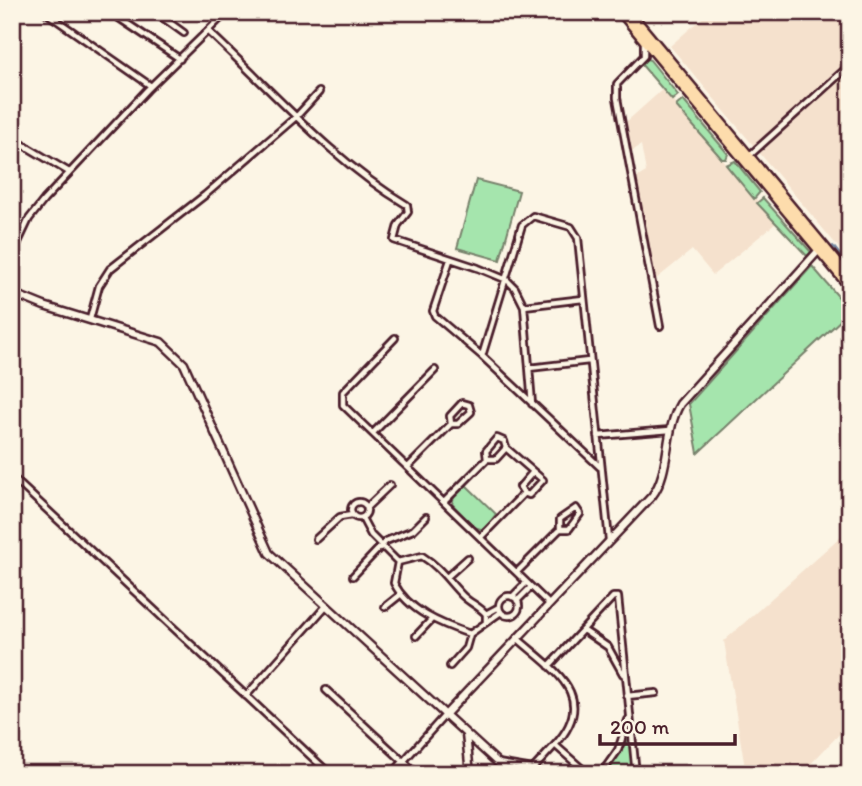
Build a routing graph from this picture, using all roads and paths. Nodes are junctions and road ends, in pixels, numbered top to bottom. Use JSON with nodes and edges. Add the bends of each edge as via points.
{"nodes":[{"id":1,"x":45,"y":12,"type":"edge"},
{"id":2,"x":110,"y":12,"type":"edge"},
{"id":3,"x":227,"y":12,"type":"edge"},
{"id":4,"x":621,"y":12,"type":"edge"},
{"id":5,"x":629,"y":12,"type":"edge"},
{"id":6,"x":841,"y":12,"type":"edge"},
{"id":7,"x":157,"y":13,"type":"edge"},
{"id":8,"x":850,"y":23,"type":"edge"},
{"id":9,"x":208,"y":31,"type":"junction"},
{"id":10,"x":184,"y":33,"type":"dead end"},
{"id":11,"x":643,"y":39,"type":"junction"},
{"id":12,"x":644,"y":56,"type":"junction"},
{"id":13,"x":180,"y":59,"type":"junction"},
{"id":14,"x":662,"y":62,"type":"junction"},
{"id":15,"x":850,"y":65,"type":"edge"},
{"id":16,"x":151,"y":86,"type":"junction"},
{"id":17,"x":319,"y":92,"type":"dead end"},
{"id":18,"x":297,"y":116,"type":"junction"},
{"id":19,"x":12,"y":138,"type":"edge"},
{"id":20,"x":748,"y":156,"type":"junction"},
{"id":21,"x":69,"y":172,"type":"junction"},
{"id":22,"x":819,"y":250,"type":"junction"},
{"id":23,"x":12,"y":256,"type":"edge"},
{"id":24,"x":450,"y":260,"type":"junction"},
{"id":25,"x":850,"y":278,"type":"edge"},
{"id":26,"x":507,"y":280,"type":"junction"},
{"id":27,"x":850,"y":287,"type":"edge"},
{"id":28,"x":12,"y":292,"type":"edge"},
{"id":29,"x":583,"y":299,"type":"junction"},
{"id":30,"x":524,"y":306,"type":"junction"},
{"id":31,"x":90,"y":319,"type":"junction"},
{"id":32,"x":660,"y":327,"type":"dead end"},
{"id":33,"x":395,"y":338,"type":"dead end"},
{"id":34,"x":482,"y":356,"type":"junction"},
{"id":35,"x":589,"y":361,"type":"junction"},
{"id":36,"x":529,"y":368,"type":"junction"},
{"id":37,"x":435,"y":370,"type":"dead end"},
{"id":38,"x":532,"y":404,"type":"junction"},
{"id":39,"x":451,"y":424,"type":"junction"},
{"id":40,"x":670,"y":430,"type":"junction"},
{"id":41,"x":373,"y":433,"type":"junction"},
{"id":42,"x":598,"y":436,"type":"junction"},
{"id":43,"x":506,"y":448,"type":"junction"},
{"id":44,"x":487,"y":458,"type":"junction"},
{"id":45,"x":408,"y":467,"type":"junction"},
{"id":46,"x":601,"y":468,"type":"junction"},
{"id":47,"x":532,"y":473,"type":"junction"},
{"id":48,"x":12,"y":477,"type":"edge"},
{"id":49,"x":390,"y":485,"type":"dead end"},
{"id":50,"x":524,"y":493,"type":"junction"},
{"id":51,"x":444,"y":502,"type":"junction"},
{"id":52,"x":367,"y":507,"type":"junction"},
{"id":53,"x":352,"y":515,"type":"junction"},
{"id":54,"x":426,"y":517,"type":"dead end"},
{"id":55,"x":362,"y":518,"type":"junction"},
{"id":56,"x":560,"y":529,"type":"junction"},
{"id":57,"x":481,"y":537,"type":"junction"},
{"id":58,"x":316,"y":539,"type":"dead end"},
{"id":59,"x":609,"y":540,"type":"junction"},
{"id":60,"x":381,"y":547,"type":"junction"},
{"id":61,"x":468,"y":558,"type":"dead end"},
{"id":62,"x":398,"y":562,"type":"junction"},
{"id":63,"x":517,"y":572,"type":"junction"},
{"id":64,"x":353,"y":576,"type":"dead end"},
{"id":65,"x":448,"y":576,"type":"junction"},
{"id":66,"x":526,"y":583,"type":"junction"},
{"id":67,"x":531,"y":587,"type":"junction"},
{"id":68,"x":400,"y":596,"type":"junction"},
{"id":69,"x":515,"y":599,"type":"junction"},
{"id":70,"x":548,"y":603,"type":"junction"},
{"id":71,"x":326,"y":606,"type":"junction"},
{"id":72,"x":385,"y":607,"type":"dead end"},
{"id":73,"x":500,"y":610,"type":"junction"},
{"id":74,"x":486,"y":614,"type":"junction"},
{"id":75,"x":432,"y":619,"type":"junction"},
{"id":76,"x":485,"y":621,"type":"junction"},
{"id":77,"x":583,"y":630,"type":"junction"},
{"id":78,"x":470,"y":634,"type":"junction"},
{"id":79,"x":416,"y":636,"type":"dead end"},
{"id":80,"x":516,"y":638,"type":"junction"},
{"id":81,"x":450,"y":666,"type":"dead end"},
{"id":82,"x":549,"y":666,"type":"junction"},
{"id":83,"x":624,"y":677,"type":"junction"},
{"id":84,"x":326,"y":690,"type":"dead end"},
{"id":85,"x":656,"y":693,"type":"dead end"},
{"id":86,"x":246,"y":696,"type":"junction"},
{"id":87,"x":627,"y":696,"type":"junction"},
{"id":88,"x":445,"y":715,"type":"junction"},
{"id":89,"x":629,"y":716,"type":"junction"},
{"id":90,"x":466,"y":734,"type":"junction"},
{"id":91,"x":555,"y":745,"type":"junction"},
{"id":92,"x":403,"y":761,"type":"junction"},
{"id":93,"x":497,"y":763,"type":"junction"},
{"id":94,"x":330,"y":774,"type":"edge"},
{"id":95,"x":392,"y":774,"type":"edge"},
{"id":96,"x":417,"y":774,"type":"edge"},
{"id":97,"x":470,"y":774,"type":"edge"},
{"id":98,"x":510,"y":774,"type":"edge"},
{"id":99,"x":588,"y":774,"type":"edge"},
{"id":100,"x":601,"y":774,"type":"edge"},
{"id":101,"x":636,"y":774,"type":"edge"}],
"edges":[{"from":1,"to":16,"type":"street"},
{"from":2,"to":13,"type":"street"},
{"from":3,"to":9,"type":"street"},
{"from":4,"to":11,"type":"highway"},
{"from":5,"to":20,"type":"highway"},
{"from":6,"to":8,"type":"street"},
{"from":7,"to":10,"type":"street"},
{"from":9,"to":13,"type":"street"},
{"from":9,"to":18,"type":"street"},
{"from":11,"to":12,"type":"street"},
{"from":11,"to":14,"type":"highway"},
{"from":12,"to":14,"type":"street"},
{"from":12,"to":32,"type":"street","via":[[620,79],[617,98]]},
{"from":13,"to":16,"type":"street"},
{"from":14,"to":22,"type":"highway"},
{"from":15,"to":20,"type":"street"},
{"from":16,"to":21,"type":"street"},
{"from":17,"to":18,"type":"street"},
{"from":18,"to":24,"type":"street","via":[[367,181],[407,205],[394,240]]},
{"from":18,"to":31,"type":"street","via":[[110,269],[99,286]]},
{"from":19,"to":21,"type":"street"},
{"from":20,"to":25,"type":"highway"},
{"from":21,"to":23,"type":"street","via":[[29,219]]},
{"from":22,"to":27,"type":"highway"},
{"from":22,"to":40,"type":"street","via":[[680,404]]},
{"from":24,"to":26,"type":"street"},
{"from":24,"to":34,"type":"street","via":[[433,312]]},
{"from":26,"to":29,"type":"street","via":[[522,225],[534,216],[576,231]]},
{"from":26,"to":30,"type":"street"},
{"from":26,"to":34,"type":"street"},
{"from":28,"to":31,"type":"street"},
{"from":29,"to":30,"type":"street"},
{"from":29,"to":35,"type":"street"},
{"from":30,"to":36,"type":"street"},
{"from":31,"to":71,"type":"street","via":[[161,342],[184,363],[269,553]]},
{"from":33,"to":41,"type":"street","via":[[342,397],[343,405]]},
{"from":34,"to":38,"type":"street"},
{"from":35,"to":36,"type":"street"},
{"from":35,"to":42,"type":"street"},
{"from":36,"to":38,"type":"street"},
{"from":37,"to":41,"type":"street"},
{"from":38,"to":46,"type":"street"},
{"from":39,"to":39,"type":"street","via":[[458,424],[471,412],[468,405],[462,403],[450,416]]},
{"from":39,"to":45,"type":"street"},
{"from":40,"to":42,"type":"street"},
{"from":40,"to":59,"type":"street","via":[[659,487]]},
{"from":41,"to":45,"type":"street"},
{"from":42,"to":46,"type":"street"},
{"from":43,"to":44,"type":"street","via":[[496,459]]},
{"from":43,"to":44,"type":"street","via":[[497,438],[486,451]]},
{"from":43,"to":47,"type":"street"},
{"from":44,"to":51,"type":"street"},
{"from":45,"to":51,"type":"street"},
{"from":46,"to":59,"type":"street"},
{"from":47,"to":50,"type":"street","via":[[520,487]]},
{"from":47,"to":50,"type":"street","via":[[540,475],[542,484],[529,495]]},
{"from":48,"to":86,"type":"street"},
{"from":49,"to":52,"type":"street"},
{"from":50,"to":57,"type":"street"},
{"from":51,"to":57,"type":"street"},
{"from":52,"to":53,"type":"street","via":[[355,502]]},
{"from":52,"to":55,"type":"street"},
{"from":53,"to":55,"type":"street"},
{"from":53,"to":58,"type":"street","via":[[340,517]]},
{"from":54,"to":60,"type":"street"},
{"from":55,"to":60,"type":"street"},
{"from":56,"to":56,"type":"street","via":[[569,529],[579,518],[576,508],[560,519]]},
{"from":56,"to":63,"type":"street"},
{"from":57,"to":63,"type":"street"},
{"from":59,"to":70,"type":"street"},
{"from":60,"to":62,"type":"street"},
{"from":60,"to":64,"type":"street"},
{"from":61,"to":65,"type":"street"},
{"from":62,"to":65,"type":"street","via":[[422,556]]},
{"from":62,"to":68,"type":"street","via":[[394,583]]},
{"from":63,"to":66,"type":"street"},
{"from":65,"to":74,"type":"street","via":[[464,597]]},
{"from":66,"to":67,"type":"street"},
{"from":66,"to":69,"type":"street"},
{"from":67,"to":69,"type":"street"},
{"from":67,"to":70,"type":"street"},
{"from":68,"to":72,"type":"street"},
{"from":68,"to":75,"type":"street"},
{"from":69,"to":73,"type":"street","via":[[503,598]]},
{"from":69,"to":73,"type":"street","via":[[518,608],[513,615]]},
{"from":70,"to":80,"type":"street"},
{"from":71,"to":86,"type":"street"},
{"from":71,"to":88,"type":"street"},
{"from":73,"to":74,"type":"street"},
{"from":73,"to":76,"type":"street"},
{"from":74,"to":76,"type":"street"},
{"from":75,"to":78,"type":"street"},
{"from":75,"to":79,"type":"street"},
{"from":76,"to":78,"type":"street"},
{"from":77,"to":82,"type":"street"},
{"from":77,"to":83,"type":"street","via":[[608,647]]},
{"from":77,"to":83,"type":"street","via":[[618,597]]},
{"from":78,"to":81,"type":"street","via":[[466,648]]},
{"from":80,"to":82,"type":"street"},
{"from":80,"to":88,"type":"street"},
{"from":82,"to":91,"type":"street","via":[[570,688],[575,708],[568,730]]},
{"from":83,"to":87,"type":"street"},
{"from":84,"to":92,"type":"street"},
{"from":85,"to":87,"type":"street"},
{"from":86,"to":94,"type":"street"},
{"from":87,"to":89,"type":"street"},
{"from":88,"to":90,"type":"street"},
{"from":88,"to":92,"type":"street"},
{"from":89,"to":100,"type":"street","via":[[618,750]]},
{"from":89,"to":101,"type":"street"},
{"from":90,"to":93,"type":"street"},
{"from":90,"to":97,"type":"street"},
{"from":91,"to":93,"type":"street","via":[[533,769]]},
{"from":91,"to":99,"type":"street"},
{"from":92,"to":95,"type":"street"},
{"from":92,"to":96,"type":"street"},
{"from":93,"to":98,"type":"street"}]}
